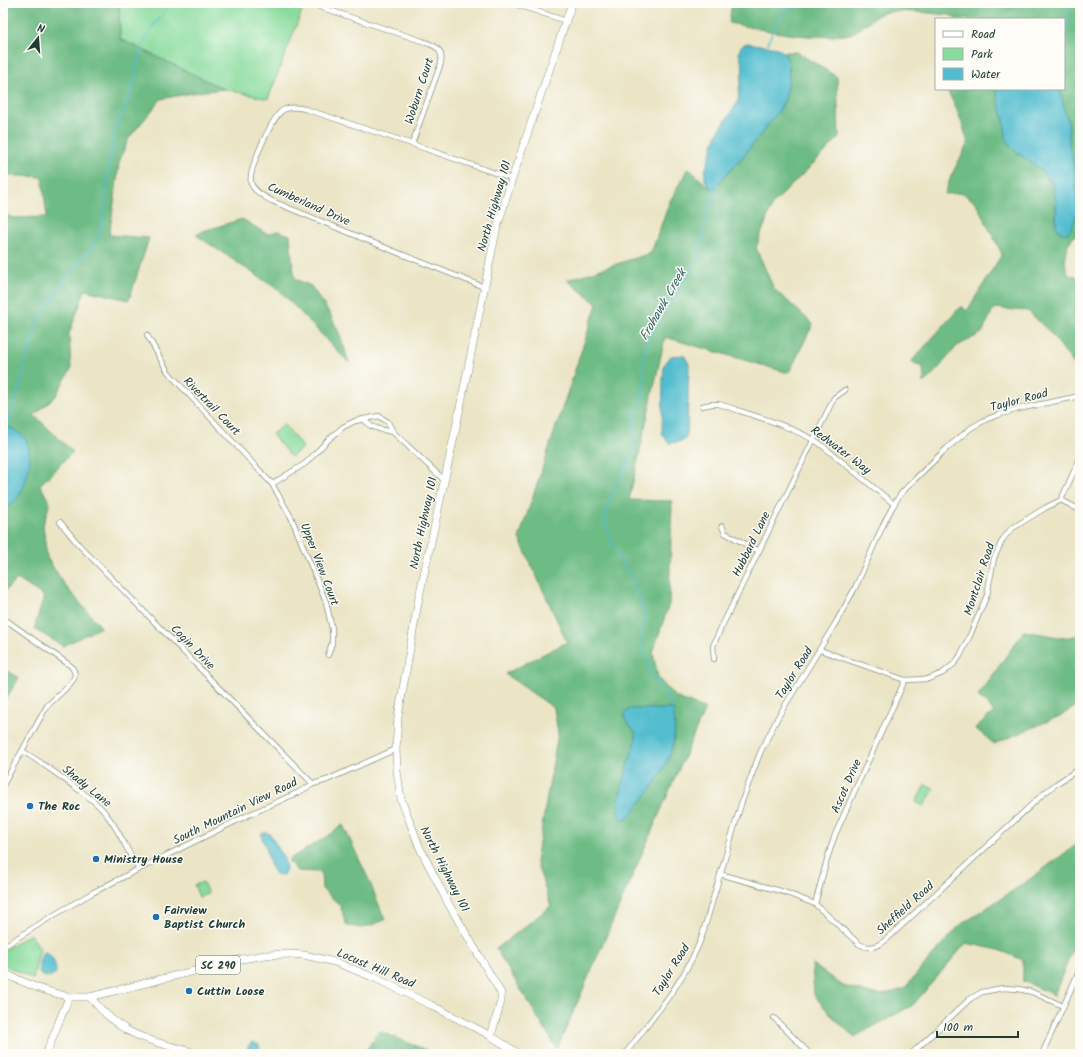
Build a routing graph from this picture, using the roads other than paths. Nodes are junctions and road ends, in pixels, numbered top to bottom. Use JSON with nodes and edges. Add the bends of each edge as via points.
{"nodes":[{"id":1,"x":512,"y":3,"type":"edge"},
{"id":2,"x":572,"y":3,"type":"edge"},
{"id":3,"x":320,"y":7,"type":"dead end"},
{"id":4,"x":566,"y":21,"type":"junction"},
{"id":5,"x":412,"y":144,"type":"junction"},
{"id":6,"x":512,"y":179,"type":"junction"},
{"id":7,"x":484,"y":287,"type":"junction"},
{"id":8,"x":147,"y":335,"type":"dead end"},
{"id":9,"x":845,"y":390,"type":"dead end"},
{"id":10,"x":1080,"y":396,"type":"edge"},
{"id":11,"x":702,"y":406,"type":"dead end"},
{"id":12,"x":363,"y":419,"type":"junction"},
{"id":13,"x":393,"y":432,"type":"junction"},
{"id":14,"x":813,"y":440,"type":"junction"},
{"id":15,"x":1080,"y":458,"type":"edge"},
{"id":16,"x":444,"y":480,"type":"junction"},
{"id":17,"x":272,"y":484,"type":"junction"},
{"id":18,"x":1060,"y":500,"type":"junction"},
{"id":19,"x":894,"y":504,"type":"junction"},
{"id":20,"x":1080,"y":510,"type":"edge"},
{"id":21,"x":60,"y":522,"type":"dead end"},
{"id":22,"x":722,"y":526,"type":"dead end"},
{"id":23,"x":758,"y":551,"type":"junction"},
{"id":24,"x":3,"y":618,"type":"edge"},
{"id":25,"x":820,"y":650,"type":"junction"},
{"id":26,"x":328,"y":655,"type":"dead end"},
{"id":27,"x":714,"y":659,"type":"dead end"},
{"id":28,"x":904,"y":680,"type":"junction"},
{"id":29,"x":396,"y":749,"type":"junction"},
{"id":30,"x":22,"y":751,"type":"junction"},
{"id":31,"x":1080,"y":768,"type":"edge"},
{"id":32,"x":313,"y":784,"type":"junction"},
{"id":33,"x":3,"y":785,"type":"edge"},
{"id":34,"x":139,"y":869,"type":"junction"},
{"id":35,"x":720,"y":874,"type":"junction"},
{"id":36,"x":815,"y":904,"type":"junction"},
{"id":37,"x":3,"y":947,"type":"edge"},
{"id":38,"x":1080,"y":969,"type":"edge"},
{"id":39,"x":3,"y":973,"type":"edge"},
{"id":40,"x":69,"y":997,"type":"junction"},
{"id":41,"x":90,"y":997,"type":"junction"},
{"id":42,"x":1063,"y":1006,"type":"junction"},
{"id":43,"x":774,"y":1018,"type":"dead end"},
{"id":44,"x":491,"y":1036,"type":"junction"},
{"id":45,"x":46,"y":1054,"type":"edge"},
{"id":46,"x":199,"y":1054,"type":"edge"},
{"id":47,"x":519,"y":1054,"type":"edge"},
{"id":48,"x":625,"y":1054,"type":"edge"},
{"id":49,"x":810,"y":1054,"type":"edge"},
{"id":50,"x":911,"y":1054,"type":"edge"},
{"id":51,"x":1042,"y":1054,"type":"edge"}],
"edges":[{"from":1,"to":4,"type":"street"},
{"from":2,"to":4,"type":"main road","name":"North Highway 101"},
{"from":3,"to":5,"type":"street","name":"Woburn Court","via":[[422,41],[440,52],[441,63]]},
{"from":4,"to":6,"type":"main road","name":"North Highway 101"},
{"from":5,"to":6,"type":"street","name":"Cumberland Drive"},
{"from":5,"to":7,"type":"street","name":"Cumberland Drive","via":[[304,109],[289,107],[279,113],[269,130],[252,170],[251,181],[258,192],[283,206]]},
{"from":6,"to":7,"type":"main road","name":"North Highway 101","via":[[496,231]]},
{"from":7,"to":16,"type":"main road","name":"North Highway 101"},
{"from":8,"to":17,"type":"street","name":"Rivertrail Court","via":[[168,372]]},
{"from":9,"to":14,"type":"street","name":"Hubbard Lane","via":[[834,398]]},
{"from":10,"to":19,"type":"street","name":"Taylor Road","via":[[1018,409],[985,420],[971,428],[928,466]]},
{"from":11,"to":14,"type":"street","name":"Redwater Way","via":[[719,404],[782,424]]},
{"from":12,"to":13,"type":"street","via":[[371,426]]},
{"from":12,"to":13,"type":"street","via":[[379,416],[388,422]]},
{"from":12,"to":17,"type":"street","via":[[343,427],[306,463]]},
{"from":13,"to":16,"type":"street"},
{"from":14,"to":19,"type":"street","name":"Redwater Way"},
{"from":14,"to":23,"type":"street","name":"Hubbard Lane"},
{"from":15,"to":18,"type":"street"},
{"from":16,"to":29,"type":"main road","name":"North Highway 101","via":[[419,597],[398,717]]},
{"from":17,"to":26,"type":"street","name":"Upper View Court","via":[[291,516],[326,602],[332,629],[332,643]]},
{"from":18,"to":20,"type":"street"},
{"from":18,"to":28,"type":"street","name":"Montclair Road","via":[[1011,529],[1003,540],[994,558],[983,604],[955,663],[934,678]]},
{"from":19,"to":25,"type":"street","name":"Taylor Road","via":[[855,588]]},
{"from":21,"to":32,"type":"street","name":"Cogin Drive","via":[[79,545]]},
{"from":22,"to":23,"type":"street","via":[[725,533]]},
{"from":23,"to":27,"type":"street","name":"Hubbard Lane","via":[[713,646]]},
{"from":24,"to":30,"type":"street","via":[[71,666],[75,672],[72,682],[47,706]]},
{"from":25,"to":28,"type":"street","name":"Montclair Road"},
{"from":25,"to":35,"type":"street","name":"Taylor Road","via":[[778,717],[760,753],[742,800]]},
{"from":28,"to":36,"type":"street","name":"Ascot Drive","via":[[836,835]]},
{"from":29,"to":32,"type":"street","name":"South Mountain View Road"},
{"from":29,"to":44,"type":"main road","name":"North Highway 101","via":[[401,799],[420,848],[448,903],[501,993],[501,1002]]},
{"from":30,"to":33,"type":"street"},
{"from":30,"to":34,"type":"street","name":"Shady Lane","via":[[91,799],[102,810],[113,823]]},
{"from":31,"to":36,"type":"street","name":"Sheffield Road","via":[[1042,795],[881,944],[868,947],[859,944]]},
{"from":32,"to":34,"type":"street","name":"South Mountain View Road"},
{"from":34,"to":37,"type":"street","name":"South Mountain View Road","via":[[49,918]]},
{"from":35,"to":36,"type":"street","name":"Sheffield Road","via":[[784,892]]},
{"from":35,"to":48,"type":"street","name":"Taylor Road","via":[[702,936],[688,967]]},
{"from":38,"to":42,"type":"street"},
{"from":39,"to":40,"type":"main road","name":"Locust Hill Road","number":"SC 290"},
{"from":40,"to":41,"type":"main road","name":"Locust Hill Road","number":"SC 290"},
{"from":40,"to":45,"type":"main road"},
{"from":41,"to":44,"type":"main road","name":"Locust Hill Road","number":"SC 290","via":[[242,959],[265,955],[304,955],[336,962],[374,978]]},
{"from":41,"to":46,"type":"main road","via":[[115,1021],[132,1032]]},
{"from":42,"to":50,"type":"street","via":[[1019,989],[1003,988],[982,992],[970,999]]},
{"from":42,"to":51,"type":"street"},
{"from":43,"to":49,"type":"street"},
{"from":44,"to":47,"type":"main road","name":"Locust Hill Road"}]}
